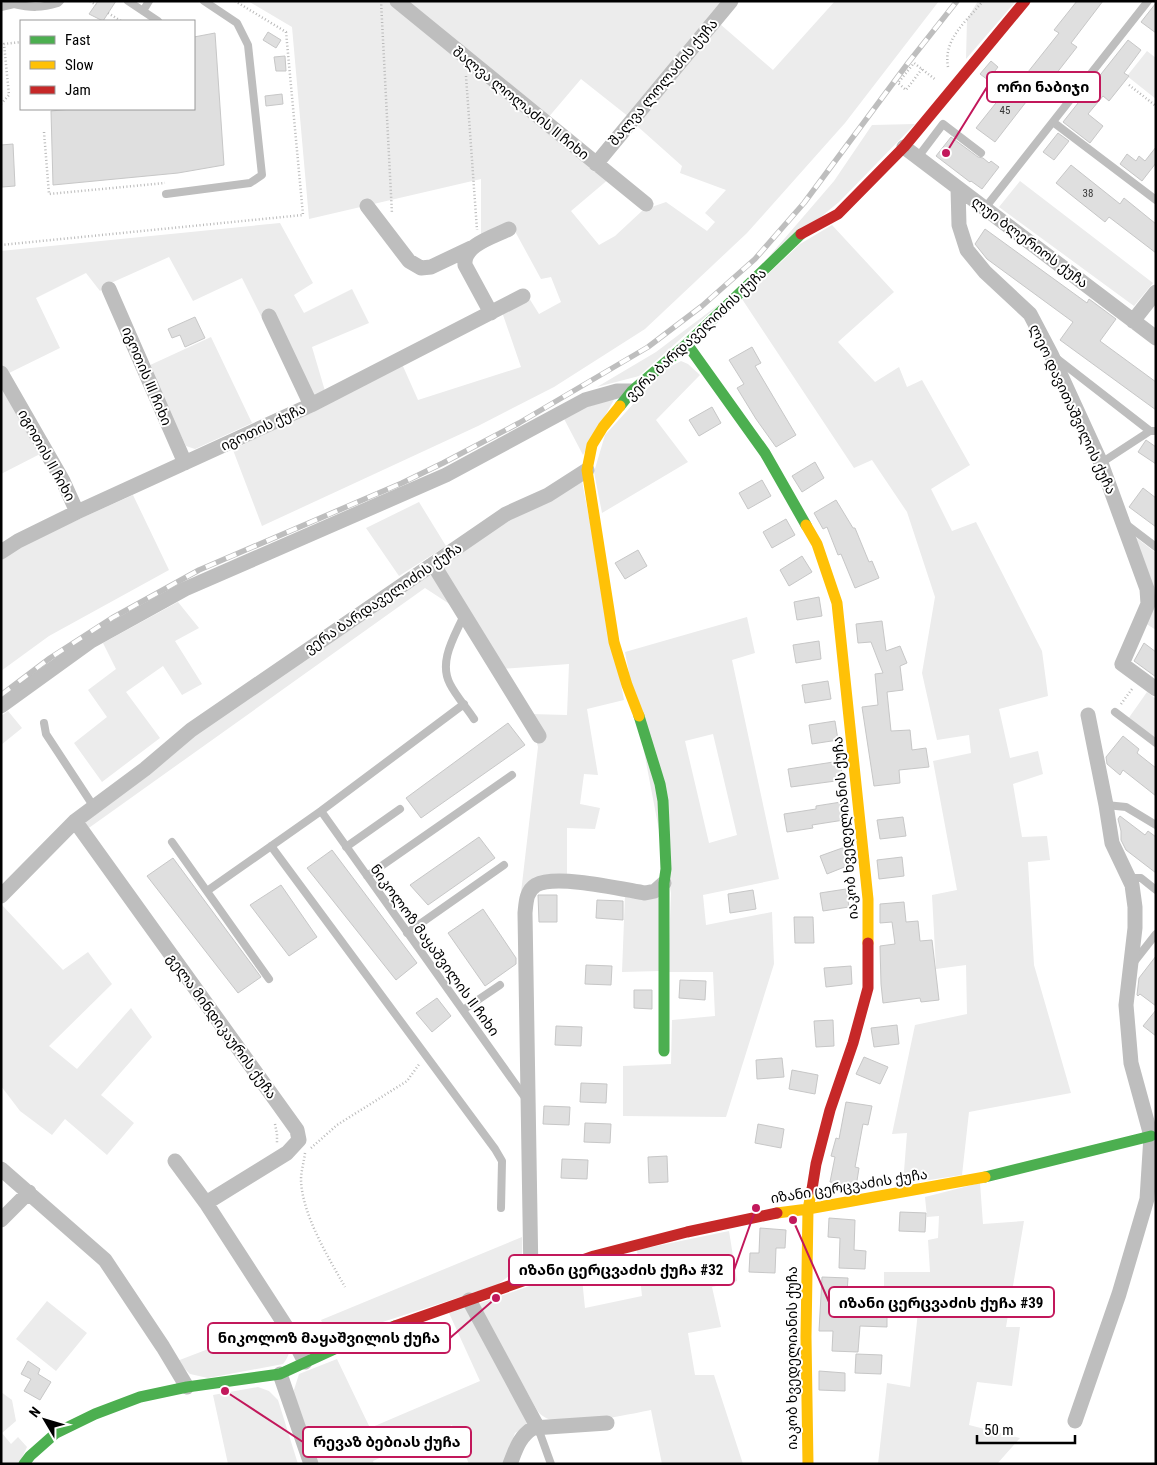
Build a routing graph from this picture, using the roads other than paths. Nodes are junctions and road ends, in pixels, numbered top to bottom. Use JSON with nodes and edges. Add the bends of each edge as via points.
{"nodes":[{"id":1,"x":60,"y":1,"type":"edge"},
{"id":2,"x":128,"y":1,"type":"edge"},
{"id":3,"x":149,"y":1,"type":"edge"},
{"id":4,"x":204,"y":1,"type":"edge"},
{"id":5,"x":397,"y":1,"type":"edge"},
{"id":6,"x":731,"y":1,"type":"edge"},
{"id":7,"x":1025,"y":1,"type":"edge"},
{"id":8,"x":1148,"y":1,"type":"edge"},
{"id":9,"x":13,"y":2,"type":"edge"},
{"id":10,"x":1,"y":6,"type":"edge"},
{"id":11,"x":142,"y":11,"type":"junction"},
{"id":12,"x":156,"y":20,"type":"edge"},
{"id":13,"x":1053,"y":122,"type":"junction"},
{"id":14,"x":904,"y":147,"type":"junction"},
{"id":15,"x":981,"y":153,"type":"dead end"},
{"id":16,"x":918,"y":157,"type":"junction"},
{"id":17,"x":596,"y":164,"type":"junction"},
{"id":18,"x":958,"y":188,"type":"junction"},
{"id":19,"x":166,"y":194,"type":"road end"},
{"id":20,"x":1156,"y":200,"type":"edge"},
{"id":21,"x":646,"y":204,"type":"dead end"},
{"id":22,"x":367,"y":206,"type":"dead end"},
{"id":23,"x":985,"y":208,"type":"junction"},
{"id":24,"x":509,"y":229,"type":"dead end"},
{"id":25,"x":474,"y":246,"type":"junction"},
{"id":26,"x":109,"y":289,"type":"dead end"},
{"id":27,"x":1156,"y":292,"type":"edge"},
{"id":28,"x":523,"y":296,"type":"dead end"},
{"id":29,"x":491,"y":313,"type":"junction"},
{"id":30,"x":269,"y":316,"type":"dead end"},
{"id":31,"x":1133,"y":321,"type":"junction"},
{"id":32,"x":1156,"y":338,"type":"edge"},
{"id":33,"x":687,"y":344,"type":"junction"},
{"id":34,"x":1051,"y":354,"type":"junction"},
{"id":35,"x":1,"y":373,"type":"edge"},
{"id":36,"x":632,"y":391,"type":"junction"},
{"id":37,"x":311,"y":405,"type":"junction"},
{"id":38,"x":1153,"y":431,"type":"edge"},
{"id":39,"x":1101,"y":462,"type":"junction"},
{"id":40,"x":185,"y":463,"type":"junction"},
{"id":41,"x":587,"y":470,"type":"junction"},
{"id":42,"x":77,"y":512,"type":"junction"},
{"id":43,"x":1124,"y":522,"type":"junction"},
{"id":44,"x":1156,"y":547,"type":"edge"},
{"id":45,"x":1,"y":552,"type":"edge"},
{"id":46,"x":433,"y":564,"type":"junction"},
{"id":47,"x":1151,"y":587,"type":"edge"},
{"id":48,"x":464,"y":615,"type":"junction"},
{"id":49,"x":1156,"y":689,"type":"edge"},
{"id":50,"x":464,"y":704,"type":"junction"},
{"id":51,"x":1,"y":706,"type":"edge"},
{"id":52,"x":1115,"y":712,"type":"dead end"},
{"id":53,"x":1088,"y":715,"type":"dead end"},
{"id":54,"x":474,"y":719,"type":"dead end"},
{"id":55,"x":44,"y":723,"type":"dead end"},
{"id":56,"x":539,"y":736,"type":"dead end"},
{"id":57,"x":1156,"y":743,"type":"edge"},
{"id":58,"x":512,"y":775,"type":"dead end"},
{"id":59,"x":1106,"y":806,"type":"junction"},
{"id":60,"x":94,"y":807,"type":"junction"},
{"id":61,"x":400,"y":809,"type":"dead end"},
{"id":62,"x":321,"y":811,"type":"junction"},
{"id":63,"x":75,"y":821,"type":"junction"},
{"id":64,"x":1156,"y":825,"type":"edge"},
{"id":65,"x":172,"y":842,"type":"dead end"},
{"id":66,"x":271,"y":846,"type":"junction"},
{"id":67,"x":346,"y":847,"type":"junction"},
{"id":68,"x":504,"y":865,"type":"dead end"},
{"id":69,"x":367,"y":876,"type":"junction"},
{"id":70,"x":1129,"y":878,"type":"junction"},
{"id":71,"x":664,"y":883,"type":"junction"},
{"id":72,"x":1156,"y":890,"type":"edge"},
{"id":73,"x":207,"y":892,"type":"junction"},
{"id":74,"x":1,"y":896,"type":"edge"},
{"id":75,"x":407,"y":933,"type":"junction"},
{"id":76,"x":1156,"y":934,"type":"edge"},
{"id":77,"x":1131,"y":965,"type":"junction"},
{"id":78,"x":269,"y":978,"type":"dead end"},
{"id":79,"x":500,"y":985,"type":"dead end"},
{"id":80,"x":463,"y":1010,"type":"junction"},
{"id":81,"x":664,"y":1051,"type":"dead end"},
{"id":82,"x":529,"y":1103,"type":"junction"},
{"id":83,"x":1151,"y":1136,"type":"junction"},
{"id":84,"x":174,"y":1161,"type":"dead end"},
{"id":85,"x":1,"y":1169,"type":"edge"},
{"id":86,"x":29,"y":1192,"type":"junction"},
{"id":87,"x":206,"y":1203,"type":"junction"},
{"id":88,"x":502,"y":1208,"type":"dead end"},
{"id":89,"x":808,"y":1209,"type":"junction"},
{"id":90,"x":1,"y":1220,"type":"edge"},
{"id":91,"x":531,"y":1277,"type":"junction"},
{"id":92,"x":468,"y":1300,"type":"junction"},
{"id":93,"x":305,"y":1362,"type":"junction"},
{"id":94,"x":280,"y":1374,"type":"junction"},
{"id":95,"x":186,"y":1387,"type":"junction"},
{"id":96,"x":1075,"y":1421,"type":"dead end"},
{"id":97,"x":607,"y":1423,"type":"dead end"},
{"id":98,"x":538,"y":1428,"type":"junction"},
{"id":99,"x":24,"y":1464,"type":"edge"},
{"id":100,"x":311,"y":1464,"type":"edge"},
{"id":101,"x":510,"y":1464,"type":"edge"},
{"id":102,"x":551,"y":1464,"type":"edge"},
{"id":103,"x":808,"y":1464,"type":"edge"}],
"edges":[{"from":1,"to":9,"type":"lane","via":[[41,8]]},
{"from":2,"to":11,"type":"lane"},
{"from":3,"to":11,"type":"lane"},
{"from":4,"to":19,"type":"lane","via":[[237,23],[248,45],[262,175],[250,183]]},
{"from":5,"to":17,"type":"street","name":"შალვა ლოლაძის II ჩიხი"},
{"from":6,"to":17,"type":"street","name":"შალვა ლოლაძის ქუჩა"},
{"from":7,"to":14,"type":"street","name":"ვერა ბარდაველიძის ქუჩა"},
{"from":8,"to":13,"type":"lane"},
{"from":9,"to":10,"type":"lane"},
{"from":11,"to":12,"type":"lane"},
{"from":13,"to":20,"type":"lane"},
{"from":13,"to":23,"type":"lane"},
{"from":14,"to":16,"type":"street","name":"ლუი ბლერიოს ქუჩა"},
{"from":14,"to":33,"type":"street","name":"ვერა ბარდაველიძის ქუჩა","via":[[838,214],[802,233]]},
{"from":15,"to":16,"type":"lane","via":[[943,124]]},
{"from":16,"to":18,"type":"street","name":"ლუი ბლერიოს ქუჩა"},
{"from":17,"to":21,"type":"street","name":"შალვა ლოლაძის II ჩიხი"},
{"from":18,"to":23,"type":"street","name":"ლუი ბლერიოს ქუჩა"},
{"from":18,"to":34,"type":"street","name":"ლეო დავითაშვილის ქუჩა","via":[[959,225],[967,250],[985,272],[1030,314]]},
{"from":22,"to":25,"type":"street","via":[[409,261],[421,268],[430,267]]},
{"from":23,"to":31,"type":"street","name":"ლუი ბლერიოს ქუჩა"},
{"from":24,"to":25,"type":"street"},
{"from":25,"to":29,"type":"street","via":[[464,258],[465,265]]},
{"from":26,"to":40,"type":"street","name":"იგოთის III ჩიხი"},
{"from":27,"to":31,"type":"street"},
{"from":28,"to":29,"type":"street","name":"იგოთის ქუჩა"},
{"from":29,"to":37,"type":"street","name":"იგოთის ქუჩა"},
{"from":30,"to":37,"type":"street"},
{"from":31,"to":32,"type":"street","name":"ლუი ბლერიოს ქუჩა"},
{"from":33,"to":36,"type":"street","name":"ვერა ბარდაველიძის ქუჩა"},
{"from":33,"to":89,"type":"street","name":"იაკობ ხვედელიანის ქუჩა","via":[[765,453],[817,544],[837,603],[868,899],[868,988],[830,1110]]},
{"from":34,"to":38,"type":"lane"},
{"from":34,"to":39,"type":"street","name":"ლეო დავითაშვილის ქუჩა"},
{"from":35,"to":42,"type":"street","name":"იგოთის II ჩიხი"},
{"from":36,"to":41,"type":"street","name":"ვერა ბარდაველიძის ქუჩა","via":[[592,445]]},
{"from":36,"to":51,"type":"street","via":[[616,391],[585,400],[446,475],[186,589],[91,641]]},
{"from":37,"to":40,"type":"street","name":"იგოთის ქუჩა"},
{"from":38,"to":39,"type":"lane"},
{"from":39,"to":43,"type":"street","name":"ლეო დავითაშვილის ქუჩა"},
{"from":40,"to":42,"type":"street","name":"იგოთის ქუჩა"},
{"from":41,"to":46,"type":"street","name":"ვერა ბარდაველიძის ქუჩა","via":[[548,496],[506,514]]},
{"from":41,"to":71,"type":"street","via":[[614,642],[660,784],[666,869]]},
{"from":42,"to":45,"type":"street","name":"იგოთის ქუჩა"},
{"from":43,"to":44,"type":"lane"},
{"from":43,"to":47,"type":"street","name":"ლეო დავითაშვილის ქუჩა"},
{"from":46,"to":48,"type":"street"},
{"from":46,"to":60,"type":"street","name":"ვერა ბარდაველიძის ქუჩა","via":[[191,730]]},
{"from":47,"to":49,"type":"street","name":"ლეო დავითაშვილის ქუჩა","via":[[1148,604],[1122,664]]},
{"from":48,"to":50,"type":"lane","via":[[446,656],[445,671],[450,685]]},
{"from":48,"to":56,"type":"street"},
{"from":50,"to":54,"type":"lane"},
{"from":50,"to":62,"type":"lane"},
{"from":52,"to":57,"type":"lane"},
{"from":53,"to":59,"type":"street"},
{"from":55,"to":60,"type":"lane","via":[[46,734]]},
{"from":58,"to":69,"type":"lane"},
{"from":59,"to":64,"type":"lane","via":[[1126,807]]},
{"from":59,"to":70,"type":"street","via":[[1112,843]]},
{"from":60,"to":63,"type":"street","name":"ვერა ბარდაველიძის ქუჩა"},
{"from":61,"to":67,"type":"lane"},
{"from":62,"to":66,"type":"lane"},
{"from":62,"to":67,"type":"lane","name":"ნიკოლოზ მაყაშვილის II ჩიხი"},
{"from":63,"to":74,"type":"street","name":"ვერა ბარდაველიძის ქუჩა"},
{"from":63,"to":87,"type":"street","name":"გელა მინდიკაურის ქუჩა","via":[[298,1130],[299,1140],[287,1153]]},
{"from":65,"to":73,"type":"lane"},
{"from":66,"to":73,"type":"lane"},
{"from":66,"to":88,"type":"lane","via":[[495,1149],[502,1161]]},
{"from":67,"to":69,"type":"lane","name":"ნიკოლოზ მაყაშვილის II ჩიხი"},
{"from":68,"to":75,"type":"lane"},
{"from":69,"to":75,"type":"lane","name":"ნიკოლოზ მაყაშვილის II ჩიხი"},
{"from":70,"to":72,"type":"lane","via":[[1141,878]]},
{"from":70,"to":77,"type":"street","via":[[1135,907]]},
{"from":71,"to":81,"type":"street"},
{"from":71,"to":82,"type":"street","via":[[655,892],[645,893],[575,882],[546,882],[535,886],[527,896]]},
{"from":73,"to":78,"type":"lane"},
{"from":75,"to":80,"type":"lane","name":"ნიკოლოზ მაყაშვილის II ჩიხი"},
{"from":76,"to":77,"type":"lane"},
{"from":77,"to":83,"type":"street","via":[[1126,1005],[1131,1063]]},
{"from":79,"to":80,"type":"lane"},
{"from":80,"to":82,"type":"lane","name":"ნიკოლოზ მაყაშვილის II ჩიხი"},
{"from":82,"to":91,"type":"street"},
{"from":83,"to":89,"type":"street","name":"იზანი ცერცვაძის ქუჩა","via":[[969,1181]]},
{"from":83,"to":96,"type":"street","via":[[1147,1199],[1119,1294]]},
{"from":84,"to":87,"type":"street"},
{"from":85,"to":86,"type":"street"},
{"from":86,"to":90,"type":"street"},
{"from":86,"to":95,"type":"street","via":[[105,1260]]},
{"from":87,"to":93,"type":"street","via":[[289,1331]]},
{"from":89,"to":91,"type":"street","name":"იზანი ცერცვაძის ქუჩა","via":[[767,1214],[687,1232],[594,1256]]},
{"from":89,"to":103,"type":"street","name":"იაკობ ხვედელიანის ქუჩა"},
{"from":91,"to":92,"type":"street","name":"იზანი ცერცვაძის ქუჩა"},
{"from":92,"to":93,"type":"street","name":"იზანი ცერცვაძის ქუჩა","via":[[352,1341]]},
{"from":92,"to":98,"type":"street"},
{"from":93,"to":94,"type":"street","name":"იზანი ცერცვაძის ქუჩა"},
{"from":94,"to":95,"type":"street","name":"იზანი ცერცვაძის ქუჩა"},
{"from":94,"to":100,"type":"street"},
{"from":95,"to":99,"type":"street","name":"იზანი ცერცვაძის ქუჩა","via":[[140,1396],[95,1414],[56,1433]]},
{"from":97,"to":98,"type":"street"},
{"from":98,"to":101,"type":"street","via":[[525,1433],[518,1442]]},
{"from":98,"to":102,"type":"lane"}]}
